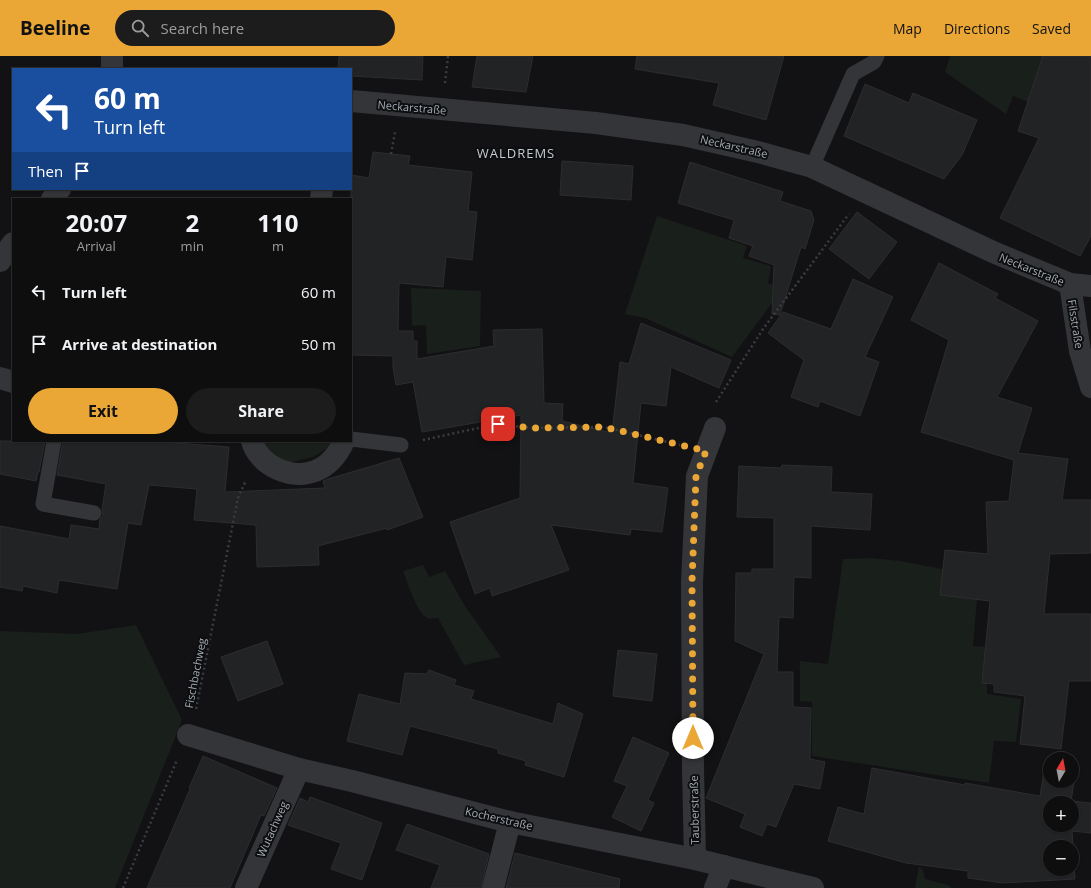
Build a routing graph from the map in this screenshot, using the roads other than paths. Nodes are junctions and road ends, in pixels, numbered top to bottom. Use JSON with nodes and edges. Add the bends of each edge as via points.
{"nodes":[{"id":1,"x":112,"y":56,"type":"edge"},
{"id":2,"x":877,"y":56,"type":"edge"},
{"id":3,"x":112,"y":68,"type":"edge"},
{"id":4,"x":352,"y":101,"type":"edge"},
{"id":5,"x":812,"y":167,"type":"junction"},
{"id":6,"x":59,"y":190,"type":"edge"},
{"id":7,"x":53,"y":198,"type":"edge"},
{"id":8,"x":12,"y":244,"type":"edge"},
{"id":9,"x":0,"y":261,"type":"edge"},
{"id":10,"x":1080,"y":285,"type":"edge"},
{"id":11,"x":0,"y":378,"type":"edge"},
{"id":12,"x":12,"y":382,"type":"edge"},
{"id":13,"x":1091,"y":387,"type":"edge"},
{"id":14,"x":715,"y":428,"type":"road end"},
{"id":15,"x":352,"y":439,"type":"edge"},
{"id":16,"x":54,"y":442,"type":"edge"},
{"id":17,"x":344,"y":442,"type":"edge"},
{"id":18,"x":401,"y":445,"type":"road end"},
{"id":19,"x":255,"y":448,"type":"edge"},
{"id":20,"x":94,"y":513,"type":"dead end"},
{"id":21,"x":188,"y":735,"type":"road end"},
{"id":22,"x":299,"y":769,"type":"junction"},
{"id":23,"x":510,"y":822,"type":"junction"},
{"id":24,"x":695,"y":859,"type":"junction"},
{"id":25,"x":724,"y":866,"type":"junction"},
{"id":26,"x":246,"y":888,"type":"edge"},
{"id":27,"x":493,"y":888,"type":"edge"},
{"id":28,"x":715,"y":888,"type":"edge"},
{"id":29,"x":813,"y":888,"type":"edge"}],
"edges":[{"from":1,"to":3,"type":"street"},
{"from":2,"to":5,"type":"lane","via":[[874,62],[854,74]]},
{"from":4,"to":5,"type":"street","name":"Neckarstraße","via":[[596,123],[683,135]]},
{"from":5,"to":10,"type":"street","name":"Neckarstraße","via":[[993,252]]},
{"from":6,"to":7,"type":"street"},
{"from":8,"to":9,"type":"street"},
{"from":10,"to":13,"type":"street","name":"Filsstraße","via":[[1080,351]]},
{"from":11,"to":12,"type":"street"},
{"from":14,"to":24,"type":"street","name":"Tauberstraße","via":[[696,476],[692,582]]},
{"from":15,"to":18,"type":"lane"},
{"from":16,"to":20,"type":"lane","via":[[43,504]]},
{"from":17,"to":19,"type":"street","via":[[339,452],[328,463],[315,471],[299,474],[284,472],[270,465]]},
{"from":21,"to":22,"type":"street","name":"Kocherstraße"},
{"from":22,"to":23,"type":"street","name":"Kocherstraße"},
{"from":22,"to":26,"type":"street","name":"Wutachweg"},
{"from":23,"to":24,"type":"street","name":"Kocherstraße"},
{"from":23,"to":27,"type":"street"},
{"from":24,"to":25,"type":"street","name":"Kocherstraße"},
{"from":25,"to":28,"type":"street"},
{"from":25,"to":29,"type":"street","name":"Kocherstraße"}]}
